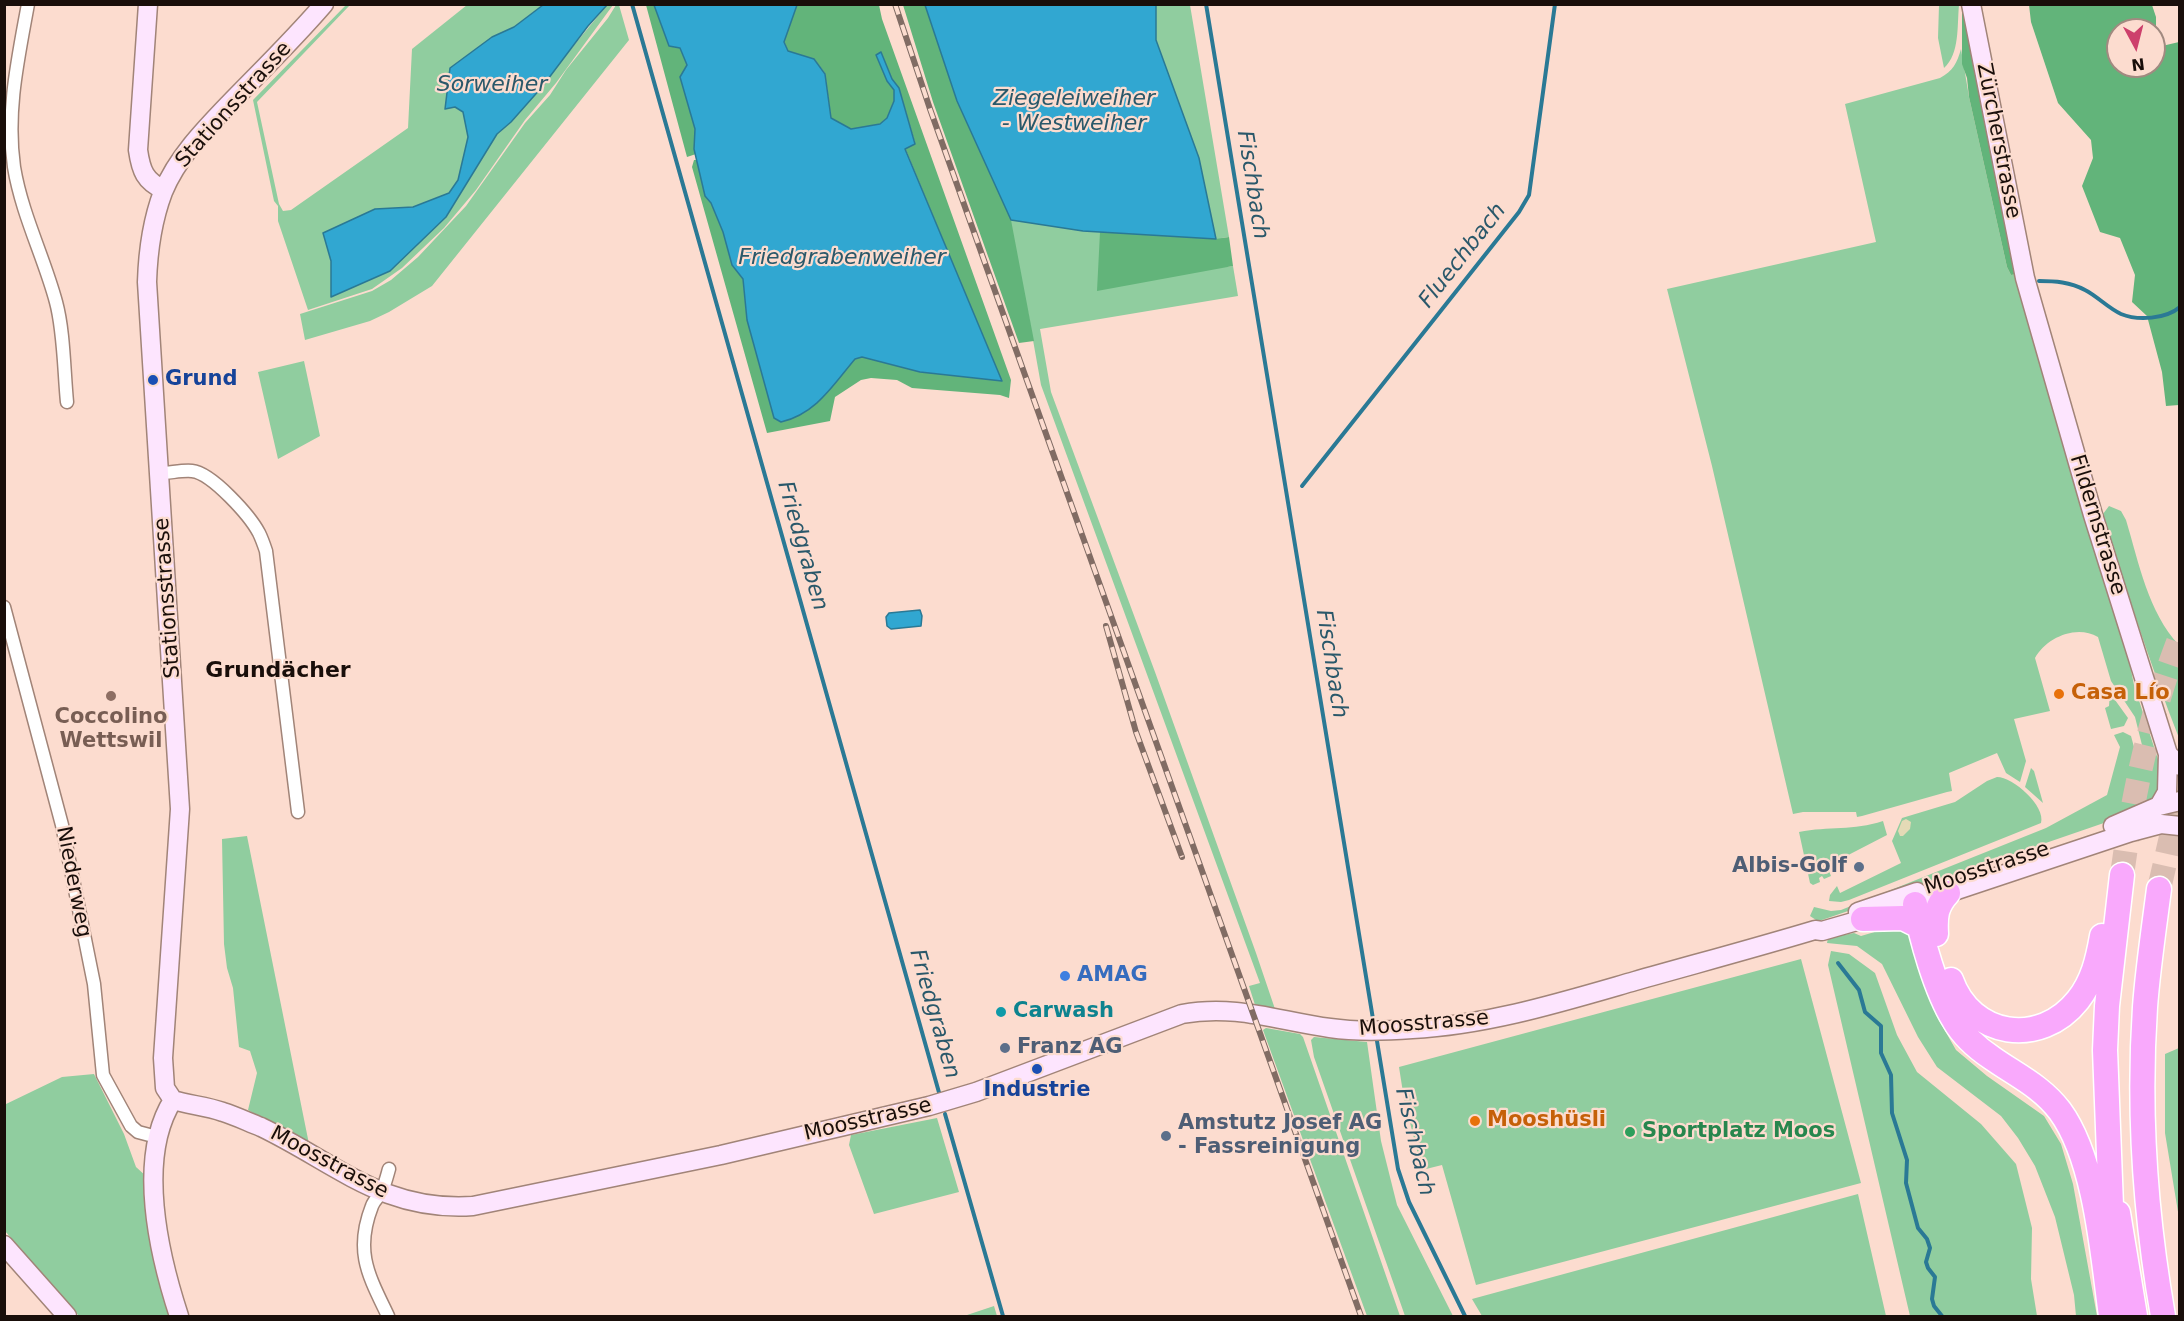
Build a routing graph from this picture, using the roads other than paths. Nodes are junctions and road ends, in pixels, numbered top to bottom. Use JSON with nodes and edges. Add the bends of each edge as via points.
{"nodes":[{"id":1,"x":28,"y":4,"type":"edge"},
{"id":2,"x":148,"y":4,"type":"edge"},
{"id":3,"x":324,"y":4,"type":"edge"},
{"id":4,"x":1971,"y":4,"type":"edge"},
{"id":5,"x":164,"y":190,"type":"junction"},
{"id":6,"x":2025,"y":279,"type":"joint"},
{"id":7,"x":67,"y":402,"type":"dead end"},
{"id":8,"x":160,"y":473,"type":"junction"},
{"id":9,"x":4,"y":607,"type":"edge"},
{"id":10,"x":2174,"y":760,"type":"edge"},
{"id":11,"x":2180,"y":800,"type":"edge"},
{"id":12,"x":2159,"y":806,"type":"junction"},
{"id":13,"x":298,"y":812,"type":"dead end"},
{"id":14,"x":2180,"y":812,"type":"edge"},
{"id":15,"x":2180,"y":826,"type":"edge"},
{"id":16,"x":2131,"y":832,"type":"junction"},
{"id":17,"x":2159,"y":889,"type":"tunnel mouth"},
{"id":18,"x":1948,"y":893,"type":"junction"},
{"id":19,"x":1921,"y":912,"type":"junction"},
{"id":20,"x":1863,"y":919,"type":"joint"},
{"id":21,"x":1815,"y":930,"type":"junction"},
{"id":22,"x":173,"y":1100,"type":"junction"},
{"id":23,"x":157,"y":1137,"type":"junction"},
{"id":24,"x":2109,"y":1154,"type":"junction"},
{"id":25,"x":2144,"y":1164,"type":"junction"},
{"id":26,"x":389,"y":1169,"type":"dead end"},
{"id":27,"x":381,"y":1192,"type":"junction"},
{"id":28,"x":4,"y":1245,"type":"edge"},
{"id":29,"x":67,"y":1317,"type":"edge"},
{"id":30,"x":179,"y":1317,"type":"edge"},
{"id":31,"x":388,"y":1317,"type":"edge"},
{"id":32,"x":2111,"y":1317,"type":"edge"},
{"id":33,"x":2121,"y":1317,"type":"edge"},
{"id":34,"x":2135,"y":1317,"type":"edge"},
{"id":35,"x":2163,"y":1317,"type":"edge"},
{"id":36,"x":2179,"y":1317,"type":"edge"}],
"edges":[{"from":1,"to":7,"type":"street","via":[[13,93],[14,166],[27,223],[57,305]]},
{"from":2,"to":5,"type":"main road","via":[[138,150],[143,174]]},
{"from":3,"to":5,"type":"main road","name":"Stationsstrasse","via":[[195,141]]},
{"from":4,"to":6,"type":"main road","name":"Zürcherstrasse"},
{"from":5,"to":8,"type":"main road","name":"Stationsstrasse","via":[[153,222],[147,282]]},
{"from":6,"to":10,"type":"main road","name":"Fildernstrasse","via":[[2093,515]]},
{"from":8,"to":13,"type":"street","via":[[203,474],[259,532],[266,551]]},
{"from":8,"to":22,"type":"main road","name":"Stationsstrasse","via":[[180,809],[163,1058],[165,1088]]},
{"from":9,"to":23,"type":"street","name":"Niederweg","via":[[62,825],[94,984],[103,1075],[131,1126]]},
{"from":10,"to":11,"type":"main road"},
{"from":10,"to":12,"type":"main road","via":[[2168,792]]},
{"from":11,"to":12,"type":"main road","name":"Moosstrasse"},
{"from":12,"to":19,"type":"main road","name":"Moosstrasse"},
{"from":14,"to":16,"type":"main road","name":"Moosstrasse"},
{"from":15,"to":16,"type":"main road","name":"Moosstrasse","via":[[2161,824]]},
{"from":16,"to":18,"type":"main road","name":"Moosstrasse"},
{"from":17,"to":25,"type":"highway","via":[[2145,1005]]},
{"from":18,"to":19,"type":"main road","name":"Moosstrasse"},
{"from":18,"to":19,"type":"highway","via":[[1937,907]]},
{"from":19,"to":20,"type":"highway","via":[[1903,918]]},
{"from":19,"to":21,"type":"main road","name":"Moosstrasse","via":[[1820,925]]},
{"from":19,"to":24,"type":"highway","via":[[1955,990],[1967,1008],[1998,1027],[2038,1028],[2064,1015],[2088,985],[2117,875],[2105,1050]]},
{"from":19,"to":32,"type":"highway","via":[[1939,987],[1954,1020],[1978,1048],[2040,1089],[2071,1129],[2087,1174]]},
{"from":20,"to":21,"type":"main road","name":"Moosstrasse"},
{"from":21,"to":27,"type":"main road","name":"Moosstrasse","via":[[1542,1008],[1441,1027],[1364,1031],[1232,1010],[1202,1010],[1166,1018],[948,1101],[721,1155],[473,1206],[435,1206]]},
{"from":22,"to":23,"type":"main road"},
{"from":22,"to":27,"type":"main road","name":"Moosstrasse","via":[[222,1111],[263,1129]]},
{"from":23,"to":30,"type":"main road","via":[[154,1187],[160,1250]]},
{"from":24,"to":33,"type":"highway","via":[[2111,1225]]},
{"from":24,"to":34,"type":"highway"},
{"from":25,"to":35,"type":"highway"},
{"from":25,"to":36,"type":"highway"},
{"from":26,"to":27,"type":"street"},
{"from":27,"to":31,"type":"street","via":[[367,1220],[363,1246],[368,1273]]},
{"from":28,"to":29,"type":"main road"}]}
